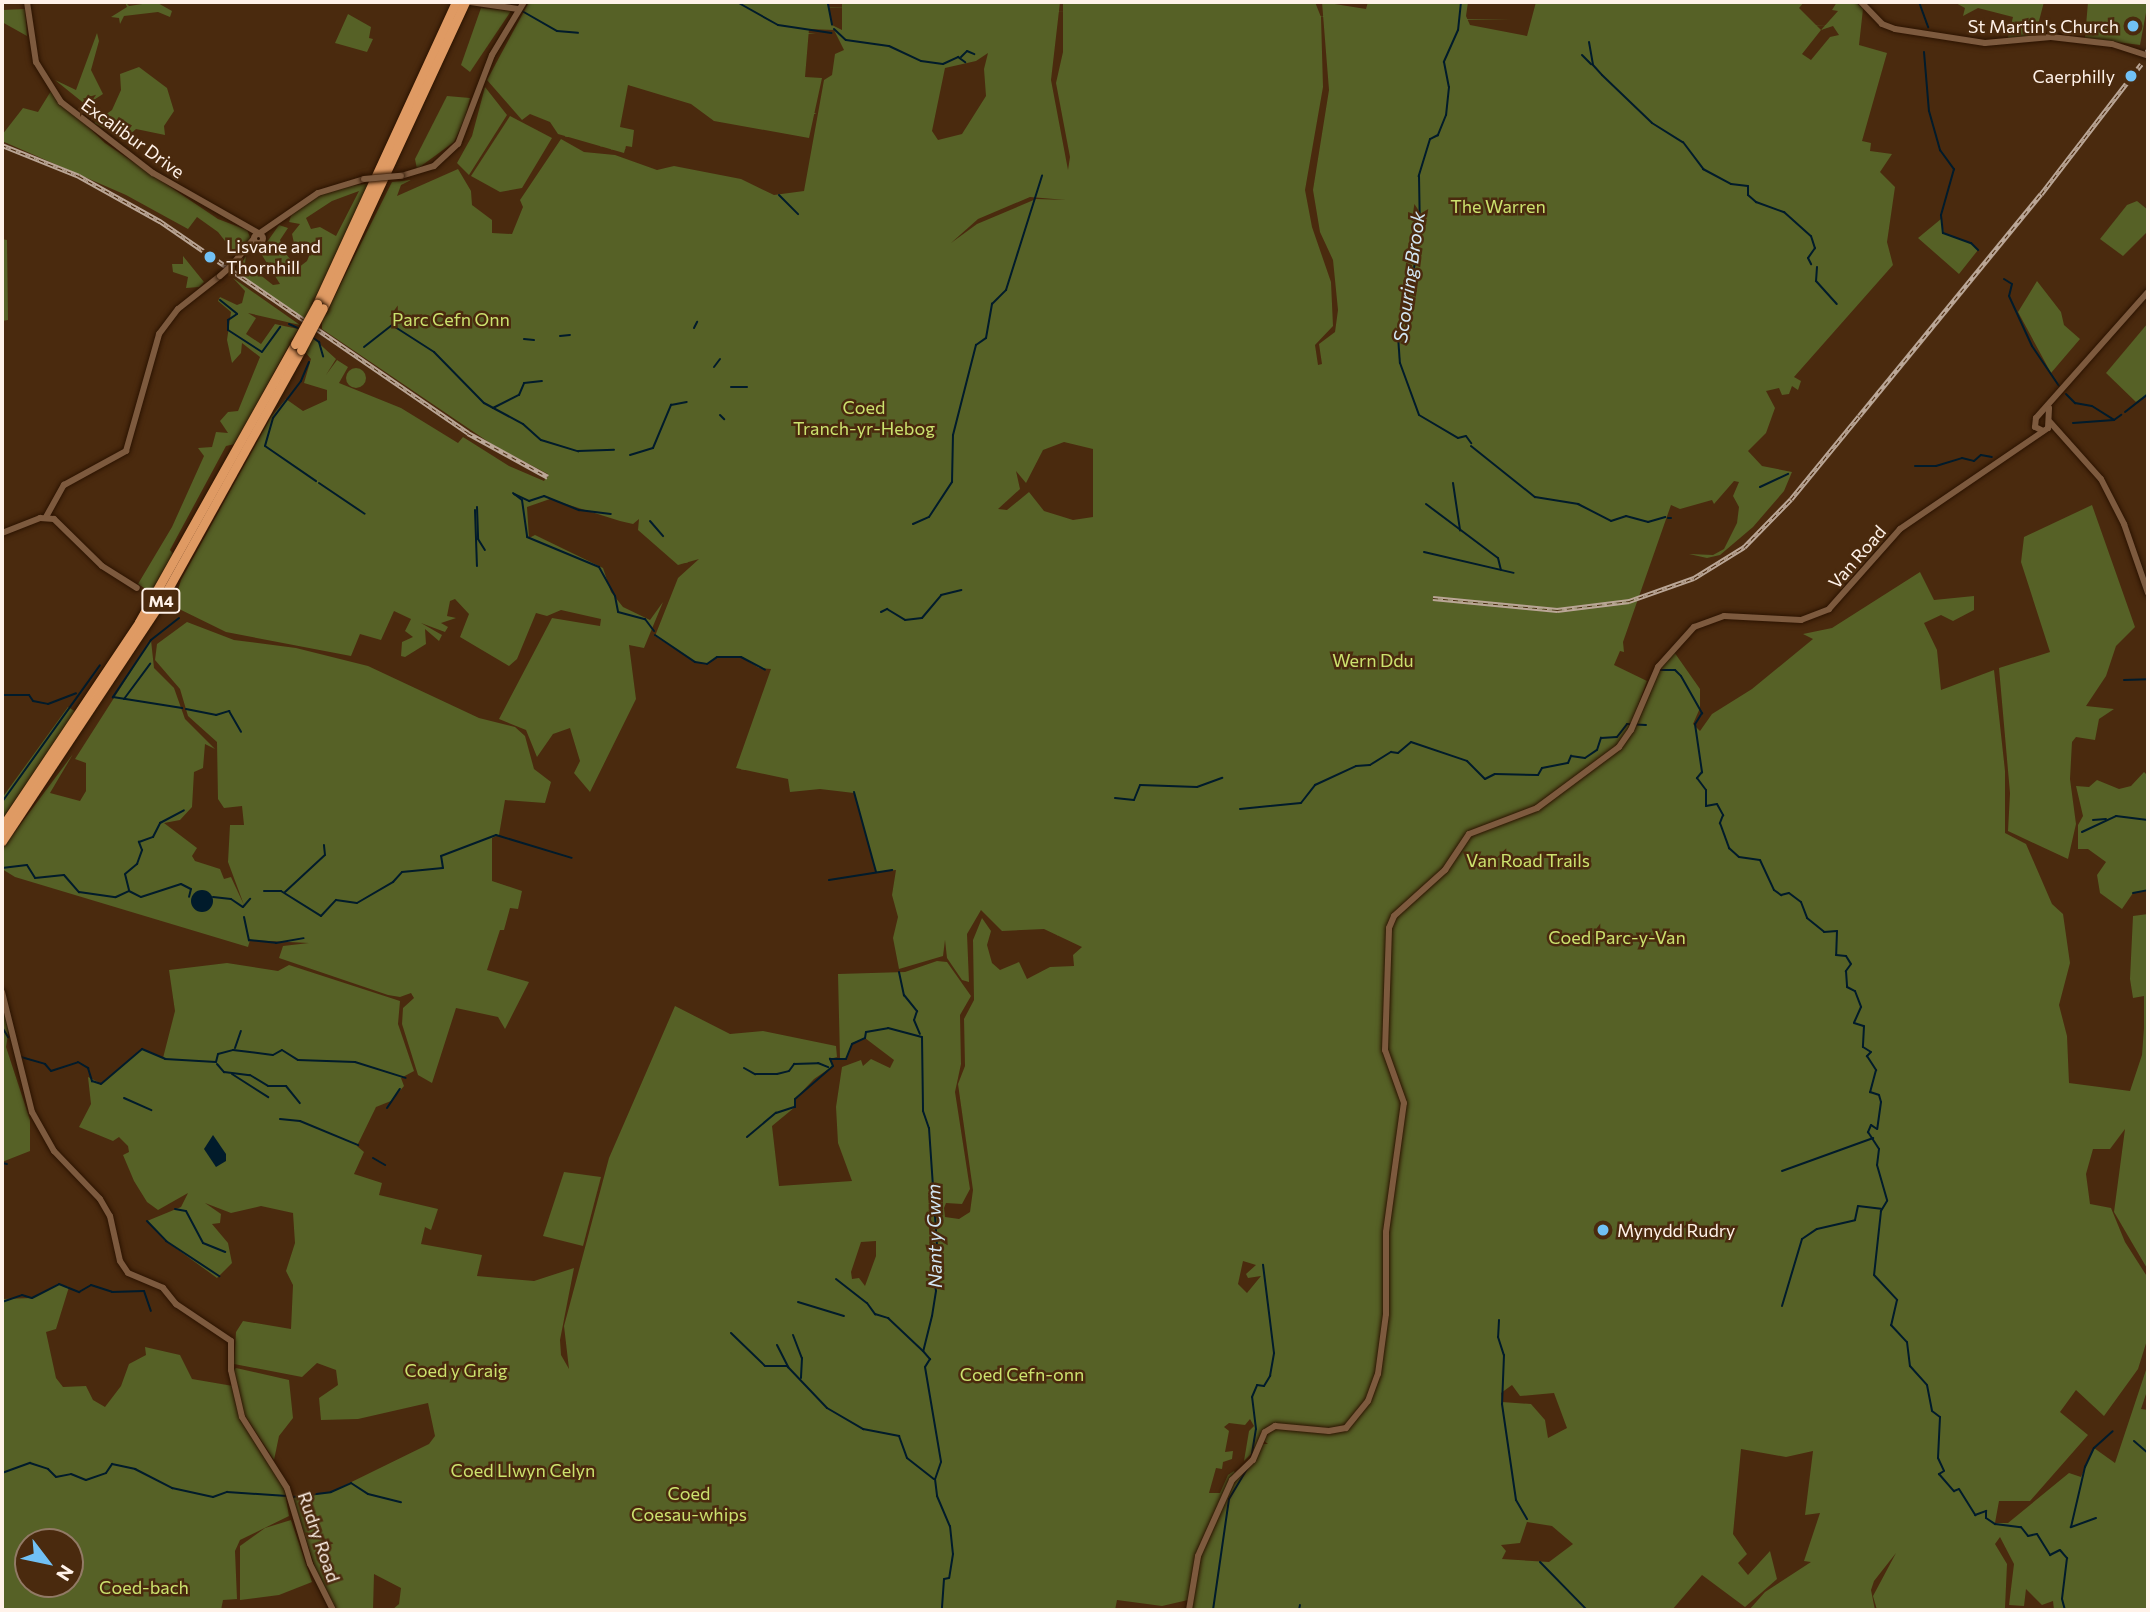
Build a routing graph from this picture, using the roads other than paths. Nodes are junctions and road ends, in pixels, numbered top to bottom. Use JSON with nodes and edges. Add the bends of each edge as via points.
{"nodes":[{"id":1,"x":27,"y":2,"type":"edge"},
{"id":2,"x":456,"y":2,"type":"edge"},
{"id":3,"x":467,"y":2,"type":"edge"},
{"id":4,"x":524,"y":2,"type":"edge"},
{"id":5,"x":1861,"y":2,"type":"edge"},
{"id":6,"x":477,"y":3,"type":"edge"},
{"id":7,"x":518,"y":9,"type":"junction"},
{"id":8,"x":2148,"y":56,"type":"edge"},
{"id":9,"x":258,"y":237,"type":"junction"},
{"id":10,"x":2148,"y":292,"type":"edge"},
{"id":11,"x":320,"y":306,"type":"junction"},
{"id":12,"x":298,"y":347,"type":"junction"},
{"id":13,"x":2047,"y":418,"type":"junction"},
{"id":14,"x":2035,"y":426,"type":"junction"},
{"id":15,"x":2044,"y":430,"type":"junction"},
{"id":16,"x":2056,"y":430,"type":"junction"},
{"id":17,"x":2033,"y":436,"type":"junction"},
{"id":18,"x":46,"y":517,"type":"junction"},
{"id":19,"x":2,"y":533,"type":"edge"},
{"id":20,"x":137,"y":588,"type":"dead end"},
{"id":21,"x":2148,"y":593,"type":"edge"},
{"id":22,"x":2,"y":827,"type":"edge"},
{"id":23,"x":2,"y":841,"type":"edge"},
{"id":24,"x":2,"y":992,"type":"edge"},
{"id":25,"x":333,"y":1610,"type":"edge"},
{"id":26,"x":1189,"y":1610,"type":"edge"}],
"edges":[{"from":1,"to":9,"type":"street","name":"Excalibur Drive","via":[[36,62],[61,102],[153,173]]},
{"from":2,"to":11,"type":"highway","number":"M4"},
{"from":3,"to":6,"type":"street"},
{"from":3,"to":11,"type":"highway","number":"M4"},
{"from":4,"to":7,"type":"street"},
{"from":5,"to":8,"type":"street","via":[[1882,24],[1895,29],[1985,43],[2051,37],[2112,44]]},
{"from":6,"to":7,"type":"street"},
{"from":7,"to":9,"type":"street","bridge":true,"via":[[487,66],[458,144],[434,166],[318,193]]},
{"from":9,"to":18,"type":"street","bridge":true,"via":[[220,276],[178,309],[162,330],[126,451],[64,485]]},
{"from":10,"to":13,"type":"street","via":[[2049,408]]},
{"from":11,"to":12,"type":"highway","number":"M4","bridge":true},
{"from":12,"to":22,"type":"highway","number":"M4","via":[[139,622]]},
{"from":12,"to":23,"type":"highway","number":"M4","via":[[159,605]]},
{"from":13,"to":14,"type":"street","via":[[2036,418]]},
{"from":13,"to":15,"type":"street"},
{"from":13,"to":16,"type":"street"},
{"from":14,"to":15,"type":"street"},
{"from":14,"to":17,"type":"street"},
{"from":15,"to":16,"type":"street"},
{"from":15,"to":17,"type":"street","name":"Van Road"},
{"from":16,"to":21,"type":"street","via":[[2082,453],[2101,480],[2124,524]]},
{"from":17,"to":26,"type":"street","name":"Van Road","via":[[1896,532],[1829,609],[1801,620],[1724,616],[1694,626],[1663,658],[1628,737],[1612,754],[1537,808],[1469,834],[1445,870],[1392,919],[1385,1050],[1404,1103],[1386,1232],[1385,1314],[1378,1374],[1368,1401],[1346,1428],[1329,1432],[1275,1426],[1265,1432],[1253,1460],[1232,1480],[1202,1545],[1192,1574]]},
{"from":18,"to":19,"type":"street"},
{"from":18,"to":20,"type":"street","via":[[56,520],[102,565]]},
{"from":24,"to":25,"type":"street","name":"Rudry Road","via":[[32,1112],[54,1151],[105,1207],[120,1261],[128,1273],[163,1288],[176,1304],[230,1341],[242,1417],[287,1488],[310,1564]]}]}
